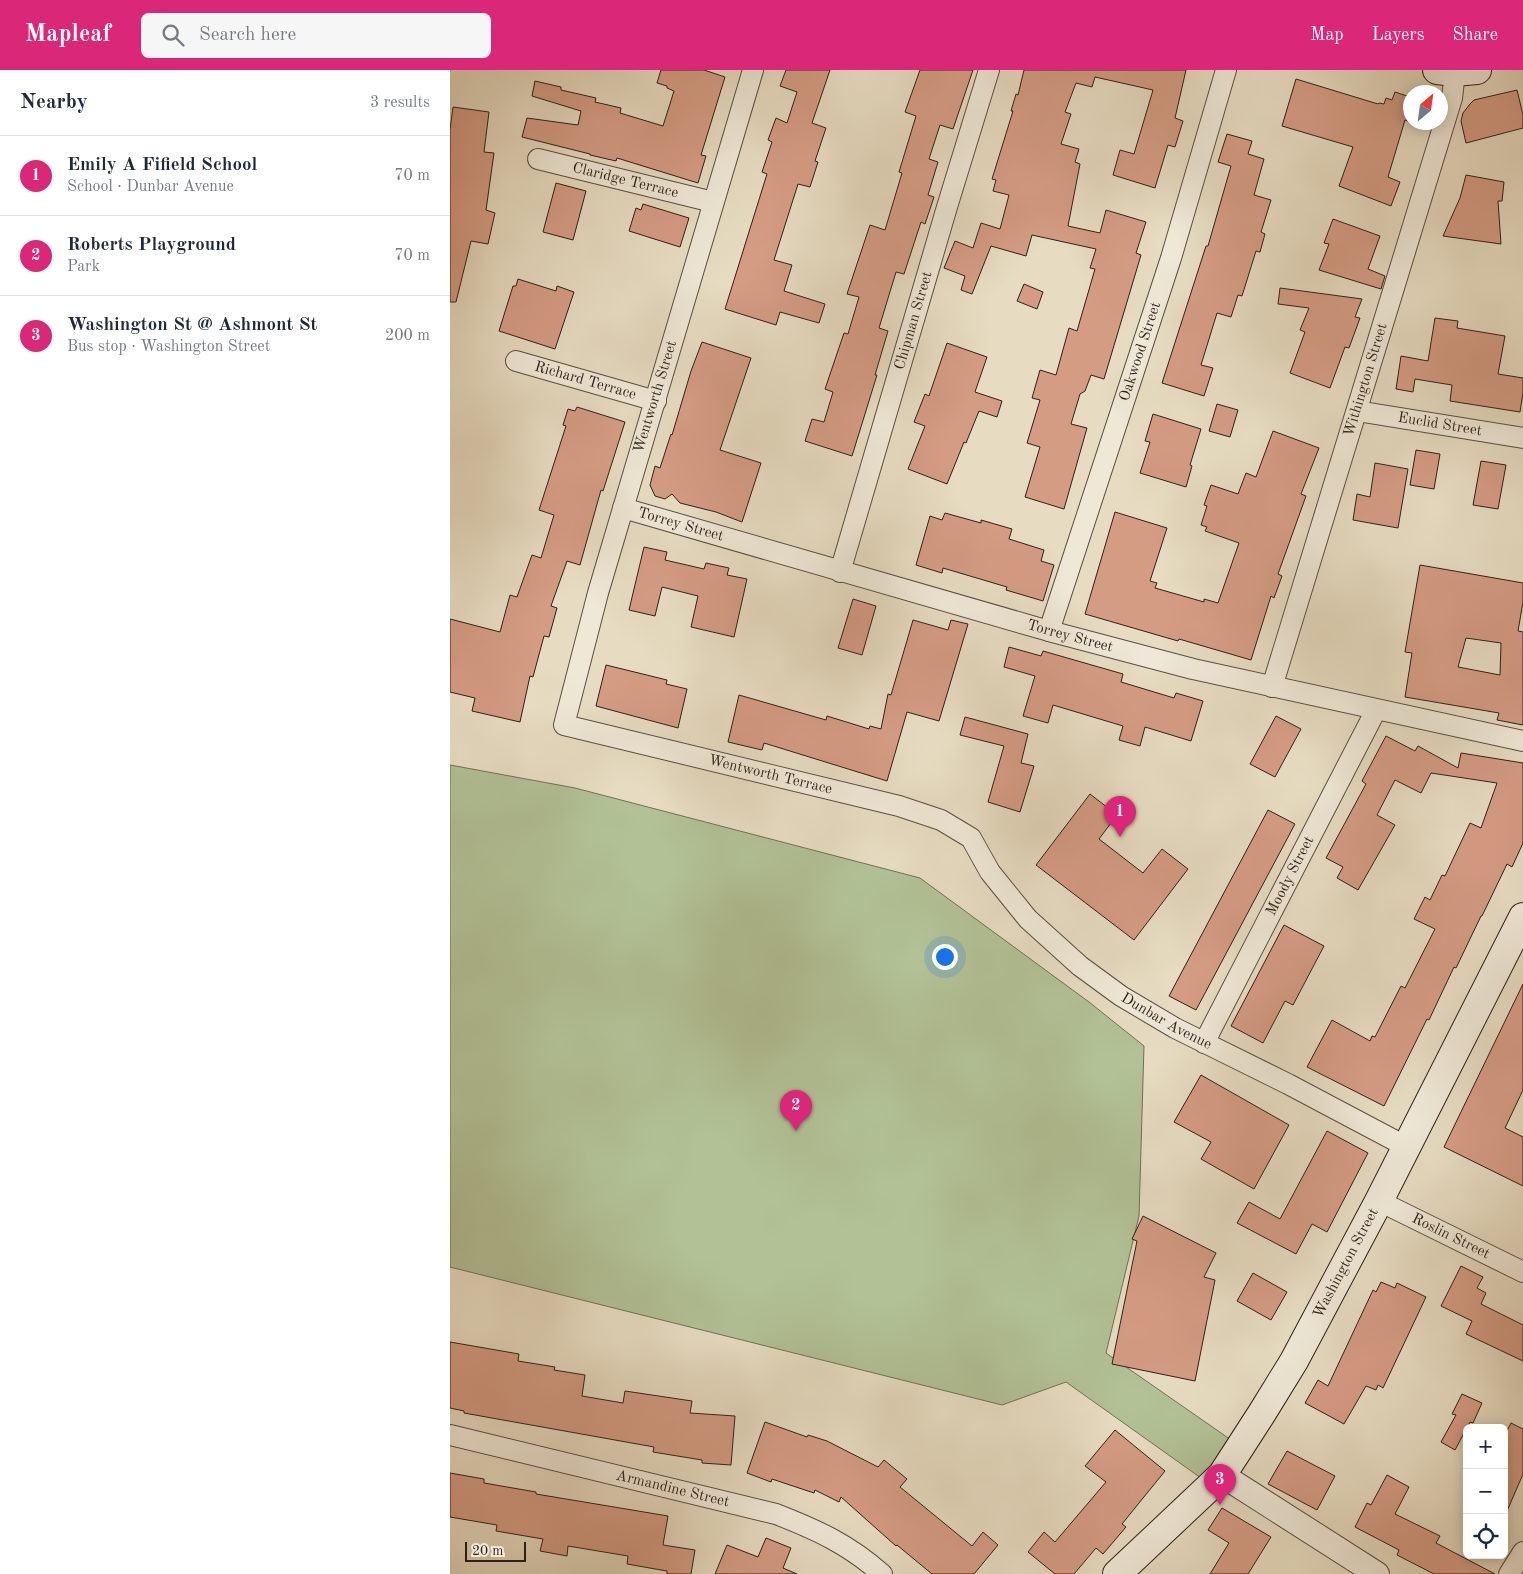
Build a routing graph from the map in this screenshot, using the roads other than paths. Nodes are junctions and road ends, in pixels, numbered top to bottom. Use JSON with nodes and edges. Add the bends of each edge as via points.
{"nodes":[{"id":1,"x":754,"y":70,"type":"edge"},
{"id":2,"x":989,"y":70,"type":"edge"},
{"id":3,"x":1226,"y":70,"type":"edge"},
{"id":4,"x":1456,"y":71,"type":"edge"},
{"id":5,"x":538,"y":159,"type":"dead end"},
{"id":6,"x":713,"y":202,"type":"junction"},
{"id":7,"x":516,"y":362,"type":"dead end"},
{"id":8,"x":656,"y":400,"type":"junction"},
{"id":9,"x":1357,"y":411,"type":"junction"},
{"id":10,"x":1523,"y":438,"type":"edge"},
{"id":11,"x":623,"y":508,"type":"junction"},
{"id":12,"x":840,"y":572,"type":"junction"},
{"id":13,"x":1049,"y":631,"type":"junction"},
{"id":14,"x":1272,"y":687,"type":"junction"},
{"id":15,"x":1376,"y":710,"type":"junction"},
{"id":16,"x":564,"y":725,"type":"joint"},
{"id":17,"x":1523,"y":741,"type":"edge"},
{"id":18,"x":971,"y":838,"type":"joint"},
{"id":19,"x":1523,"y":917,"type":"edge"},
{"id":20,"x":1204,"y":1042,"type":"junction"},
{"id":21,"x":1407,"y":1147,"type":"junction"},
{"id":22,"x":1379,"y":1201,"type":"junction"},
{"id":23,"x":1523,"y":1272,"type":"edge"},
{"id":24,"x":450,"y":1435,"type":"edge"},
{"id":25,"x":1222,"y":1475,"type":"junction"},
{"id":26,"x":1523,"y":1552,"type":"edge"},
{"id":27,"x":882,"y":1574,"type":"edge"},
{"id":28,"x":1118,"y":1574,"type":"edge"},
{"id":29,"x":1377,"y":1574,"type":"edge"},
{"id":30,"x":1509,"y":1574,"type":"edge"}],
"edges":[{"from":1,"to":6,"type":"street","name":"Wentworth Street"},
{"from":2,"to":12,"type":"street","name":"Chipman Street"},
{"from":3,"to":13,"type":"street","name":"Oakwood Street","via":[[1171,258]]},
{"from":4,"to":9,"type":"street","name":"Withington Street","via":[[1452,98]]},
{"from":5,"to":6,"type":"street","name":"Claridge Terrace"},
{"from":6,"to":8,"type":"street","name":"Wentworth Street"},
{"from":7,"to":8,"type":"street","name":"Richard Terrace"},
{"from":8,"to":11,"type":"street","name":"Wentworth Street"},
{"from":9,"to":10,"type":"street","name":"Euclid Street"},
{"from":9,"to":14,"type":"street","name":"Withington Street"},
{"from":11,"to":12,"type":"street","name":"Torrey Street"},
{"from":11,"to":16,"type":"street","name":"Wentworth Street"},
{"from":12,"to":13,"type":"street","name":"Torrey Street"},
{"from":13,"to":14,"type":"street","name":"Torrey Street"},
{"from":14,"to":15,"type":"street","name":"Torrey Street"},
{"from":15,"to":17,"type":"street","name":"Torrey Street"},
{"from":15,"to":20,"type":"street","name":"Moody Street"},
{"from":16,"to":18,"type":"street","name":"Wentworth Terrace","via":[[899,806],[940,820]]},
{"from":18,"to":20,"type":"street","name":"Dunbar Avenue","via":[[990,872],[1028,920],[1080,966],[1121,996]]},
{"from":19,"to":21,"type":"main road","name":"Washington Street"},
{"from":20,"to":21,"type":"street","name":"Dunbar Avenue"},
{"from":21,"to":22,"type":"main road","name":"Washington Street"},
{"from":22,"to":23,"type":"street","name":"Roslin Street"},
{"from":22,"to":25,"type":"main road","name":"Washington Street","via":[[1294,1361]]},
{"from":24,"to":27,"type":"street","name":"Armandine Street","via":[[776,1514],[816,1530],[861,1556]]},
{"from":25,"to":28,"type":"main road","name":"Washington Street"},
{"from":25,"to":29,"type":"street"},
{"from":26,"to":30,"type":"street"}]}
